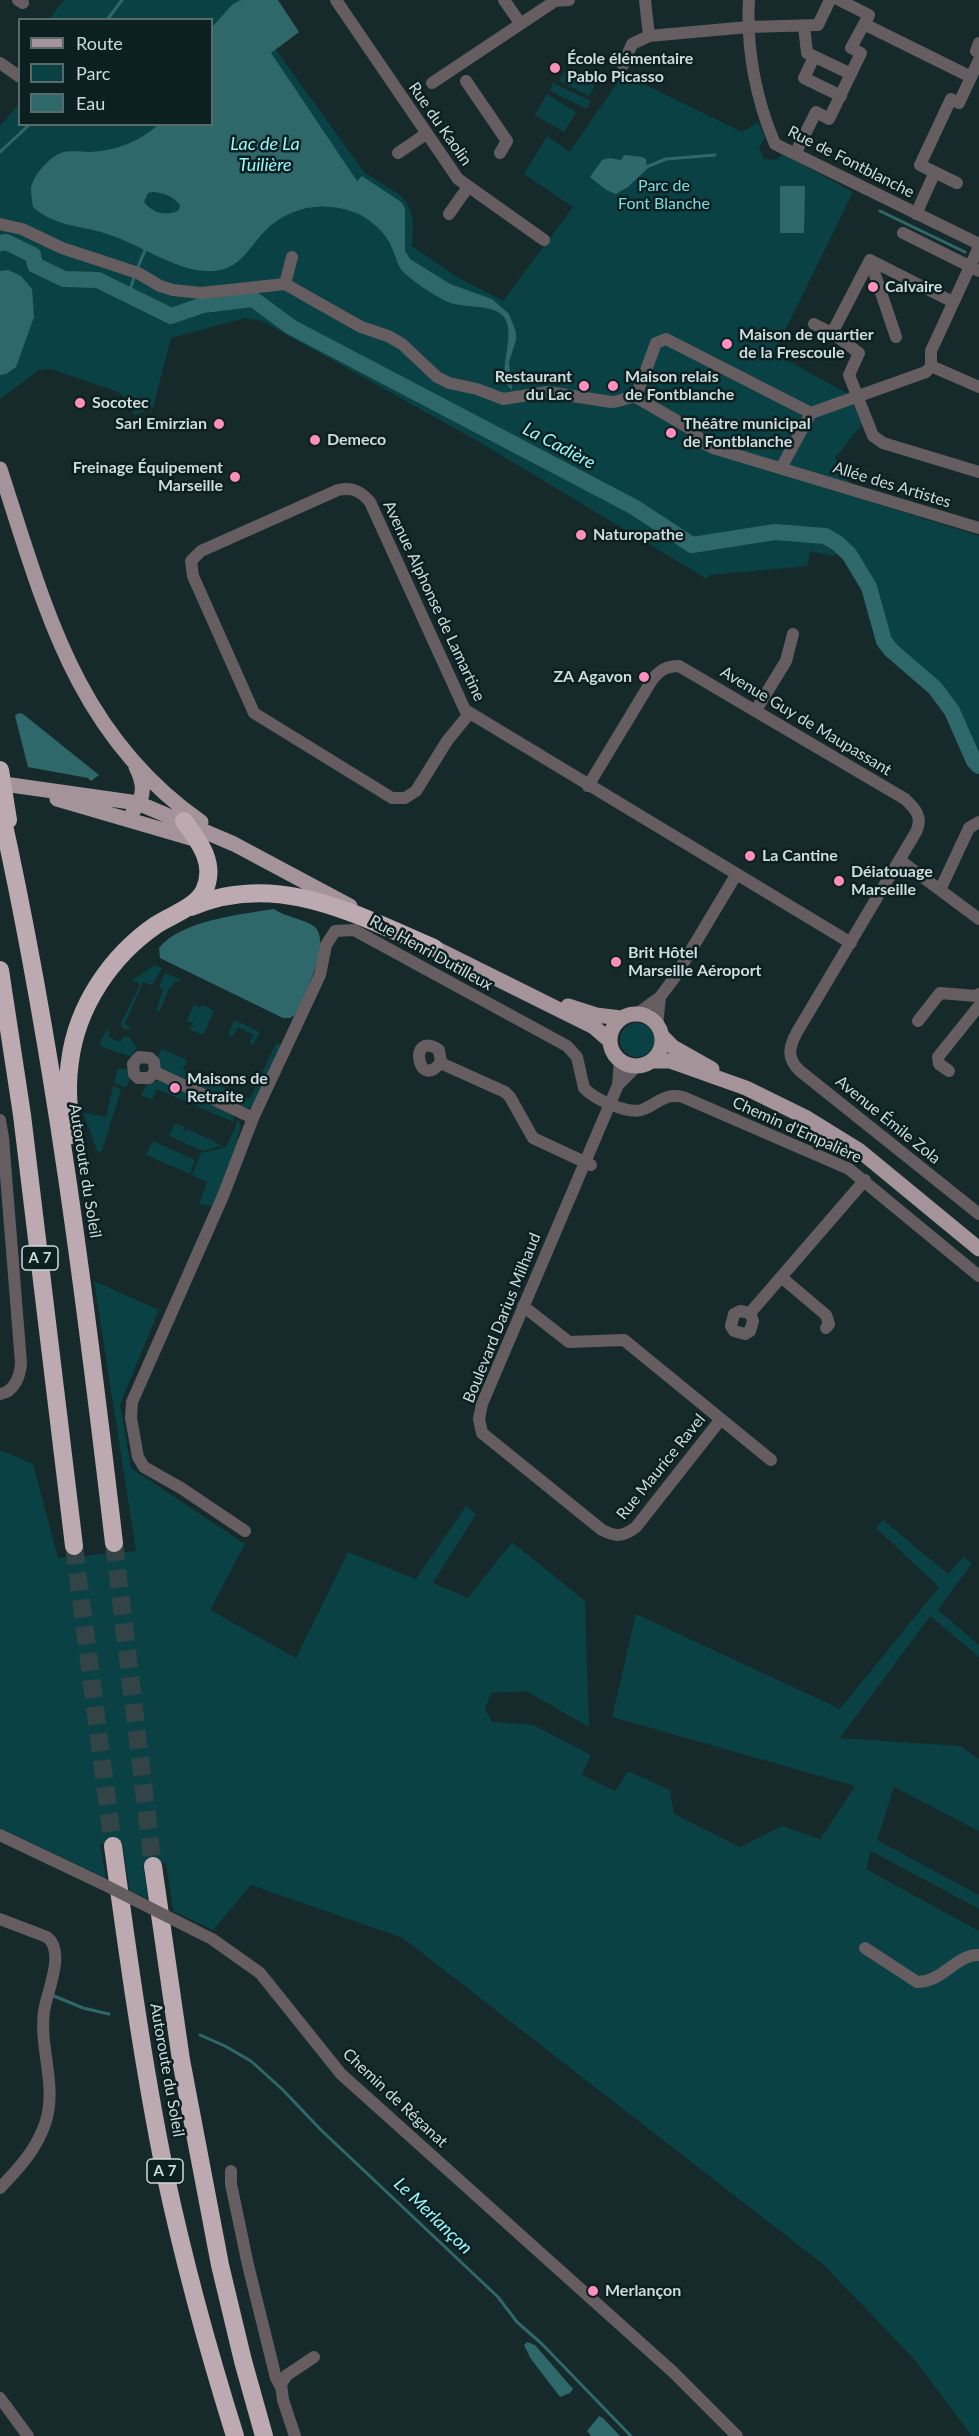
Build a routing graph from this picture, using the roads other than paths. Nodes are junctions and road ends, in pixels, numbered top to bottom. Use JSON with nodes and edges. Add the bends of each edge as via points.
{"nodes":[{"id":1,"x":336,"y":0,"type":"edge"},
{"id":2,"x":504,"y":0,"type":"edge"},
{"id":3,"x":569,"y":0,"type":"edge"},
{"id":4,"x":645,"y":0,"type":"edge"},
{"id":5,"x":749,"y":0,"type":"edge"},
{"id":6,"x":830,"y":0,"type":"edge"},
{"id":7,"x":839,"y":0,"type":"edge"},
{"id":8,"x":520,"y":23,"type":"junction"},
{"id":9,"x":864,"y":24,"type":"junction"},
{"id":10,"x":804,"y":26,"type":"junction"},
{"id":11,"x":748,"y":27,"type":"junction"},
{"id":12,"x":649,"y":36,"type":"junction"},
{"id":13,"x":979,"y":44,"type":"edge"},
{"id":14,"x":979,"y":53,"type":"edge"},
{"id":15,"x":814,"y":57,"type":"junction"},
{"id":16,"x":979,"y":60,"type":"edge"},
{"id":17,"x":0,"y":63,"type":"edge"},
{"id":18,"x":623,"y":65,"type":"dead end"},
{"id":19,"x":461,"y":74,"type":"junction"},
{"id":20,"x":851,"y":74,"type":"junction"},
{"id":21,"x":18,"y":76,"type":"edge"},
{"id":22,"x":971,"y":77,"type":"junction"},
{"id":23,"x":432,"y":83,"type":"dead end"},
{"id":24,"x":841,"y":96,"type":"junction"},
{"id":25,"x":426,"y":134,"type":"junction"},
{"id":26,"x":398,"y":153,"type":"dead end"},
{"id":27,"x":500,"y":153,"type":"dead end"},
{"id":28,"x":795,"y":154,"type":"junction"},
{"id":29,"x":935,"y":172,"type":"junction"},
{"id":30,"x":957,"y":183,"type":"dead end"},
{"id":31,"x":468,"y":187,"type":"junction"},
{"id":32,"x":449,"y":214,"type":"dead end"},
{"id":33,"x":916,"y":214,"type":"junction"},
{"id":34,"x":0,"y":224,"type":"edge"},
{"id":35,"x":903,"y":233,"type":"dead end"},
{"id":36,"x":544,"y":240,"type":"dead end"},
{"id":37,"x":979,"y":245,"type":"edge"},
{"id":38,"x":292,"y":257,"type":"dead end"},
{"id":39,"x":870,"y":260,"type":"junction"},
{"id":40,"x":974,"y":268,"type":"edge"},
{"id":41,"x":285,"y":284,"type":"junction"},
{"id":42,"x":953,"y":302,"type":"junction"},
{"id":43,"x":813,"y":324,"type":"dead end"},
{"id":44,"x":832,"y":333,"type":"junction"},
{"id":45,"x":896,"y":337,"type":"dead end"},
{"id":46,"x":931,"y":366,"type":"junction"},
{"id":47,"x":979,"y":387,"type":"edge"},
{"id":48,"x":858,"y":396,"type":"junction"},
{"id":49,"x":636,"y":397,"type":"junction"},
{"id":50,"x":811,"y":413,"type":"junction"},
{"id":51,"x":781,"y":468,"type":"junction"},
{"id":52,"x":0,"y":470,"type":"edge"},
{"id":53,"x":979,"y":472,"type":"edge"},
{"id":54,"x":979,"y":528,"type":"edge"},
{"id":55,"x":794,"y":634,"type":"dead end"},
{"id":56,"x":756,"y":710,"type":"junction"},
{"id":57,"x":469,"y":714,"type":"junction"},
{"id":58,"x":134,"y":762,"type":"junction"},
{"id":59,"x":0,"y":770,"type":"edge"},
{"id":60,"x":588,"y":786,"type":"junction"},
{"id":61,"x":138,"y":803,"type":"junction"},
{"id":62,"x":0,"y":807,"type":"edge"},
{"id":63,"x":120,"y":817,"type":"junction"},
{"id":64,"x":184,"y":820,"type":"junction"},
{"id":65,"x":979,"y":822,"type":"edge"},
{"id":66,"x":197,"y":839,"type":"junction"},
{"id":67,"x":234,"y":843,"type":"junction"},
{"id":68,"x":901,"y":861,"type":"junction"},
{"id":69,"x":15,"y":875,"type":"junction"},
{"id":70,"x":736,"y":875,"type":"junction"},
{"id":71,"x":940,"y":890,"type":"junction"},
{"id":72,"x":325,"y":894,"type":"junction"},
{"id":73,"x":179,"y":912,"type":"junction"},
{"id":74,"x":979,"y":919,"type":"edge"},
{"id":75,"x":851,"y":943,"type":"junction"},
{"id":76,"x":434,"y":948,"type":"junction"},
{"id":77,"x":0,"y":970,"type":"edge"},
{"id":78,"x":520,"y":989,"type":"junction"},
{"id":79,"x":979,"y":994,"type":"edge"},
{"id":80,"x":660,"y":997,"type":"junction"},
{"id":81,"x":979,"y":1006,"type":"edge"},
{"id":82,"x":638,"y":1013,"type":"junction"},
{"id":83,"x":621,"y":1018,"type":"junction"},
{"id":84,"x":918,"y":1021,"type":"dead end"},
{"id":85,"x":660,"y":1031,"type":"junction"},
{"id":86,"x":610,"y":1041,"type":"junction"},
{"id":87,"x":791,"y":1043,"type":"joint"},
{"id":88,"x":620,"y":1060,"type":"junction"},
{"id":89,"x":441,"y":1062,"type":"dead end"},
{"id":90,"x":644,"y":1063,"type":"junction"},
{"id":91,"x":949,"y":1071,"type":"dead end"},
{"id":92,"x":155,"y":1072,"type":"dead end"},
{"id":93,"x":618,"y":1085,"type":"junction"},
{"id":94,"x":746,"y":1088,"type":"junction"},
{"id":95,"x":610,"y":1103,"type":"junction"},
{"id":96,"x":253,"y":1118,"type":"junction"},
{"id":97,"x":0,"y":1120,"type":"edge"},
{"id":98,"x":589,"y":1163,"type":"junction"},
{"id":99,"x":865,"y":1180,"type":"junction"},
{"id":100,"x":979,"y":1214,"type":"edge"},
{"id":101,"x":979,"y":1249,"type":"edge"},
{"id":102,"x":781,"y":1276,"type":"junction"},
{"id":103,"x":979,"y":1276,"type":"edge"},
{"id":104,"x":523,"y":1306,"type":"junction"},
{"id":105,"x":86,"y":1310,"type":"junction"},
{"id":106,"x":750,"y":1313,"type":"dead end"},
{"id":107,"x":826,"y":1328,"type":"dead end"},
{"id":108,"x":0,"y":1394,"type":"edge"},
{"id":109,"x":721,"y":1419,"type":"junction"},
{"id":110,"x":771,"y":1460,"type":"dead end"},
{"id":111,"x":245,"y":1531,"type":"dead end"},
{"id":112,"x":625,"y":1536,"type":"joint"},
{"id":113,"x":114,"y":1543,"type":"tunnel mouth"},
{"id":114,"x":74,"y":1546,"type":"tunnel mouth"},
{"id":115,"x":0,"y":1835,"type":"edge"},
{"id":116,"x":113,"y":1846,"type":"tunnel mouth"},
{"id":117,"x":153,"y":1866,"type":"tunnel mouth"},
{"id":118,"x":0,"y":1919,"type":"edge"},
{"id":119,"x":865,"y":1948,"type":"dead end"},
{"id":120,"x":979,"y":1955,"type":"edge"},
{"id":121,"x":231,"y":2171,"type":"dead end"},
{"id":122,"x":0,"y":2188,"type":"edge"},
{"id":123,"x":314,"y":2357,"type":"dead end"},
{"id":124,"x":280,"y":2387,"type":"junction"},
{"id":125,"x":0,"y":2398,"type":"edge"},
{"id":126,"x":28,"y":2436,"type":"edge"},
{"id":127,"x":236,"y":2436,"type":"edge"},
{"id":128,"x":264,"y":2436,"type":"edge"},
{"id":129,"x":295,"y":2436,"type":"edge"},
{"id":130,"x":737,"y":2436,"type":"edge"}],
"edges":[{"from":1,"to":25,"type":"street","name":"Rue du Kaolin"},
{"from":2,"to":8,"type":"street"},
{"from":3,"to":8,"type":"street","via":[[555,1]]},
{"from":4,"to":12,"type":"street"},
{"from":5,"to":11,"type":"street","name":"Rue de Fontblanche"},
{"from":6,"to":10,"type":"street","via":[[818,25]]},
{"from":7,"to":9,"type":"street","via":[[869,15]]},
{"from":8,"to":19,"type":"street"},
{"from":9,"to":20,"type":"street","via":[[851,48],[861,53]]},
{"from":9,"to":22,"type":"street"},
{"from":10,"to":11,"type":"street"},
{"from":10,"to":15,"type":"street","via":[[807,53]]},
{"from":11,"to":12,"type":"street"},
{"from":11,"to":28,"type":"street","name":"Rue de Fontblanche","via":[[763,115],[775,144]]},
{"from":12,"to":18,"type":"street","via":[[632,44]]},
{"from":13,"to":14,"type":"street"},
{"from":15,"to":20,"type":"street"},
{"from":15,"to":24,"type":"street","via":[[804,78]]},
{"from":16,"to":22,"type":"street"},
{"from":17,"to":21,"type":"street"},
{"from":19,"to":23,"type":"street"},
{"from":19,"to":27,"type":"street","via":[[507,141]]},
{"from":20,"to":24,"type":"street"},
{"from":22,"to":29,"type":"street","via":[[960,103],[951,99],[920,165]]},
{"from":24,"to":28,"type":"street","via":[[830,119],[816,112]]},
{"from":25,"to":26,"type":"street"},
{"from":25,"to":31,"type":"street","name":"Rue du Kaolin"},
{"from":28,"to":33,"type":"street","name":"Rue de Fontblanche"},
{"from":29,"to":30,"type":"street"},
{"from":29,"to":33,"type":"street"},
{"from":31,"to":32,"type":"street"},
{"from":31,"to":36,"type":"street","name":"Rue du Kaolin"},
{"from":33,"to":37,"type":"street","name":"Rue de Fontblanche"},
{"from":34,"to":41,"type":"street","via":[[138,273],[173,290],[201,292]]},
{"from":35,"to":40,"type":"street"},
{"from":37,"to":40,"type":"street"},
{"from":38,"to":41,"type":"street"},
{"from":39,"to":42,"type":"street"},
{"from":39,"to":44,"type":"street"},
{"from":39,"to":45,"type":"street"},
{"from":40,"to":42,"type":"street"},
{"from":41,"to":49,"type":"street","via":[[361,327],[402,344],[436,378],[448,383],[503,399],[548,392],[611,402]]},
{"from":42,"to":46,"type":"street","via":[[931,351]]},
{"from":43,"to":44,"type":"street"},
{"from":44,"to":48,"type":"street","via":[[859,353],[849,375]]},
{"from":46,"to":47,"type":"street"},
{"from":46,"to":48,"type":"street","via":[[926,372]]},
{"from":48,"to":50,"type":"street"},
{"from":48,"to":53,"type":"street","via":[[873,436],[883,443]]},
{"from":49,"to":50,"type":"street","via":[[656,343],[666,339]]},
{"from":49,"to":51,"type":"street","name":"Allée des Artistes","via":[[689,428],[713,448]]},
{"from":50,"to":51,"type":"street"},
{"from":51,"to":54,"type":"street","name":"Allée des Artistes"},
{"from":52,"to":58,"type":"main road","via":[[61,648],[94,710]]},
{"from":55,"to":56,"type":"street","via":[[786,662]]},
{"from":56,"to":60,"type":"street","name":"Avenue Guy de Maupassant","via":[[689,671],[669,666],[652,680]]},
{"from":56,"to":68,"type":"street","name":"Avenue Guy de Maupassant","via":[[913,806],[920,824]]},
{"from":57,"to":57,"type":"street","name":"Avenue Alphonse de Lamartine","via":[[461,704],[370,502],[360,491],[338,490],[201,551],[191,561],[193,576],[254,713],[392,798],[405,798],[416,791]]},
{"from":57,"to":60,"type":"street","name":"Avenue Alphonse de Lamartine"},
{"from":58,"to":61,"type":"main road","via":[[143,786]]},
{"from":58,"to":67,"type":"main road","via":[[178,804]]},
{"from":59,"to":69,"type":"highway"},
{"from":60,"to":70,"type":"street","name":"Avenue Alphonse de Lamartine"},
{"from":61,"to":63,"type":"main road","via":[[132,812]]},
{"from":61,"to":63,"type":"main road","via":[[11,785]]},
{"from":61,"to":64,"type":"main road"},
{"from":62,"to":69,"type":"highway","name":"Autoroute du Soleil","number":"A 7"},
{"from":63,"to":66,"type":"main road"},
{"from":64,"to":66,"type":"highway"},
{"from":64,"to":67,"type":"main road"},
{"from":65,"to":71,"type":"street","via":[[969,828]]},
{"from":66,"to":72,"type":"main road"},
{"from":66,"to":73,"type":"highway","via":[[208,861],[208,880],[201,896]]},
{"from":67,"to":72,"type":"main road"},
{"from":68,"to":71,"type":"street"},
{"from":68,"to":75,"type":"street","name":"Avenue Guy de Maupassant"},
{"from":69,"to":105,"type":"highway","name":"Autoroute du Soleil","number":"A 7"},
{"from":70,"to":75,"type":"street"},
{"from":70,"to":80,"type":"street"},
{"from":71,"to":74,"type":"street"},
{"from":72,"to":76,"type":"main road"},
{"from":73,"to":76,"type":"highway","via":[[239,895],[292,895],[339,909]]},
{"from":73,"to":105,"type":"highway","via":[[156,925],[117,960],[98,985],[75,1036],[68,1099]]},
{"from":75,"to":87,"type":"street","name":"Avenue Guy de Maupassant"},
{"from":76,"to":78,"type":"main road"},
{"from":77,"to":114,"type":"highway","number":"A 7","via":[[22,1115]]},
{"from":78,"to":83,"type":"main road","via":[[575,1009]]},
{"from":78,"to":86,"type":"main road","via":[[594,1027]]},
{"from":79,"to":84,"type":"street","via":[[940,993]]},
{"from":80,"to":82,"type":"street"},
{"from":80,"to":85,"type":"street"},
{"from":81,"to":91,"type":"street","via":[[938,1057],[939,1064]]},
{"from":82,"to":83,"type":"main road"},
{"from":82,"to":85,"type":"main road","via":[[647,1016]]},
{"from":83,"to":86,"type":"main road"},
{"from":85,"to":90,"type":"main road","via":[[660,1050]]},
{"from":85,"to":94,"type":"main road","via":[[673,1047]]},
{"from":86,"to":88,"type":"main road"},
{"from":87,"to":100,"type":"street","name":"Avenue Émile Zola","via":[[791,1061],[800,1071]]},
{"from":88,"to":90,"type":"main road"},
{"from":88,"to":93,"type":"street","name":"Boulevard Darius Milhaud"},
{"from":89,"to":98,"type":"street","via":[[505,1092],[533,1138]]},
{"from":90,"to":93,"type":"street","name":"Boulevard Darius Milhaud"},
{"from":90,"to":94,"type":"main road","via":[[670,1061]]},
{"from":92,"to":96,"type":"street"},
{"from":93,"to":95,"type":"street","name":"Boulevard Darius Milhaud"},
{"from":94,"to":101,"type":"main road","via":[[782,1104],[853,1146]]},
{"from":95,"to":96,"type":"street","name":"Rue Henri Dutilleux","via":[[584,1088],[577,1057],[567,1046],[346,929],[329,938],[320,975]]},
{"from":95,"to":98,"type":"street","name":"Boulevard Darius Milhaud"},
{"from":95,"to":99,"type":"street","name":"Chemin d'Empalière","via":[[638,1111],[668,1095],[683,1097],[849,1169]]},
{"from":96,"to":111,"type":"street","name":"Rue Henri Dutilleux","via":[[223,1196],[134,1396],[131,1418],[138,1457],[144,1467]]},
{"from":97,"to":108,"type":"street","via":[[21,1363],[12,1389]]},
{"from":98,"to":104,"type":"street","name":"Boulevard Darius Milhaud"},
{"from":99,"to":102,"type":"street"},
{"from":99,"to":103,"type":"street","name":"Chemin d'Empalière"},
{"from":102,"to":106,"type":"street"},
{"from":102,"to":107,"type":"street","via":[[826,1315]]},
{"from":104,"to":109,"type":"street","via":[[568,1341],[624,1340]]},
{"from":104,"to":112,"type":"street","name":"Boulevard Darius Milhaud","via":[[482,1404],[482,1433],[602,1530]]},
{"from":105,"to":113,"type":"highway","name":"Autoroute du Soleil","number":"A 7"},
{"from":109,"to":110,"type":"street"},
{"from":109,"to":112,"type":"street","name":"Rue Maurice Ravel"},
{"from":115,"to":130,"type":"street","name":"Chemin de Réganat","bridge":true,"via":[[194,1930],[260,1973],[341,2074],[673,2372]]},
{"from":116,"to":127,"type":"highway","name":"Autoroute du Soleil","number":"A 7","via":[[146,2072],[166,2174],[188,2272]]},
{"from":117,"to":128,"type":"highway","name":"Autoroute du Soleil","number":"A 7","via":[[181,2060],[220,2265]]},
{"from":118,"to":122,"type":"street","via":[[47,1937],[56,1950],[43,2030],[49,2110],[33,2150]]},
{"from":119,"to":120,"type":"street","via":[[917,1982],[935,1979],[967,1957]]},
{"from":121,"to":124,"type":"street","via":[[248,2265]]},
{"from":123,"to":124,"type":"street","via":[[287,2375]]},
{"from":124,"to":129,"type":"street"},
{"from":125,"to":126,"type":"street"}]}
